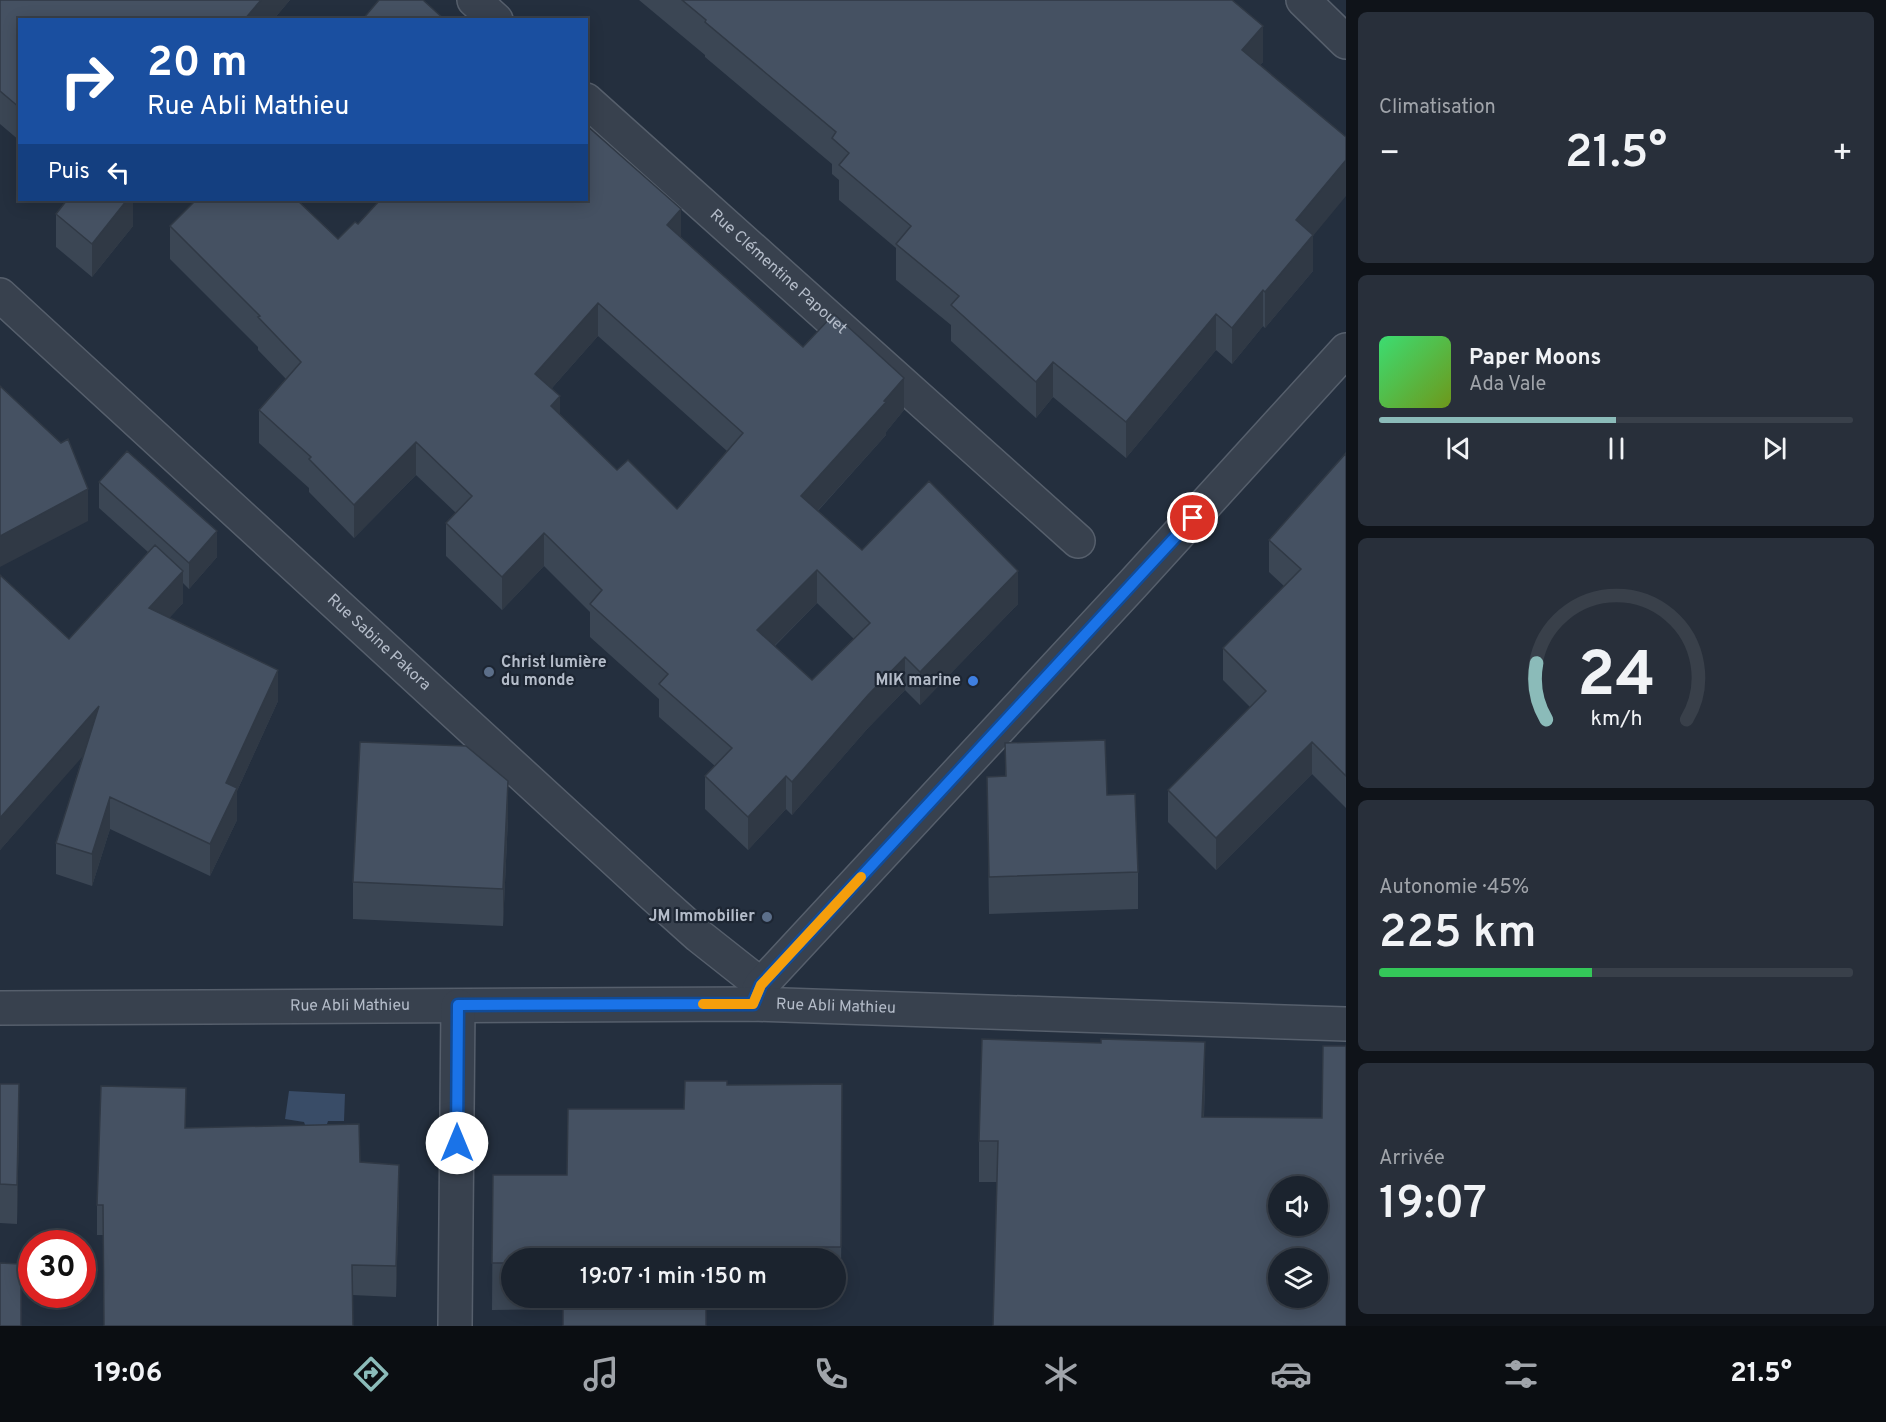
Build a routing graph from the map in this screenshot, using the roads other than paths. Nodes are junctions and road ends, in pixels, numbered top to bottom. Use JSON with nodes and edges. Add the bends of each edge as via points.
{"nodes":[{"id":1,"x":474,"y":0,"type":"edge"},
{"id":2,"x":1303,"y":0,"type":"edge"},
{"id":3,"x":494,"y":18,"type":"edge"},
{"id":4,"x":1346,"y":42,"type":"edge"},
{"id":5,"x":588,"y":102,"type":"edge"},
{"id":6,"x":0,"y":295,"type":"edge"},
{"id":7,"x":1346,"y":350,"type":"edge"},
{"id":8,"x":1078,"y":541,"type":"dead end"},
{"id":9,"x":757,"y":994,"type":"junction"},
{"id":10,"x":458,"y":1005,"type":"junction"},
{"id":11,"x":0,"y":1008,"type":"edge"},
{"id":12,"x":1346,"y":1024,"type":"edge"},
{"id":13,"x":455,"y":1326,"type":"edge"}],
"edges":[{"from":1,"to":3,"type":"street"},
{"from":2,"to":4,"type":"street"},
{"from":5,"to":8,"type":"street","name":"Rue Clémentine Papouet"},
{"from":6,"to":9,"type":"street","name":"Rue Sabine Pakora","via":[[699,936]]},
{"from":7,"to":9,"type":"street"},
{"from":9,"to":10,"type":"street","name":"Rue Abli Mathieu"},
{"from":9,"to":12,"type":"street","name":"Rue Abli Mathieu"},
{"from":10,"to":11,"type":"street","name":"Rue Abli Mathieu"},
{"from":10,"to":13,"type":"street"}]}
